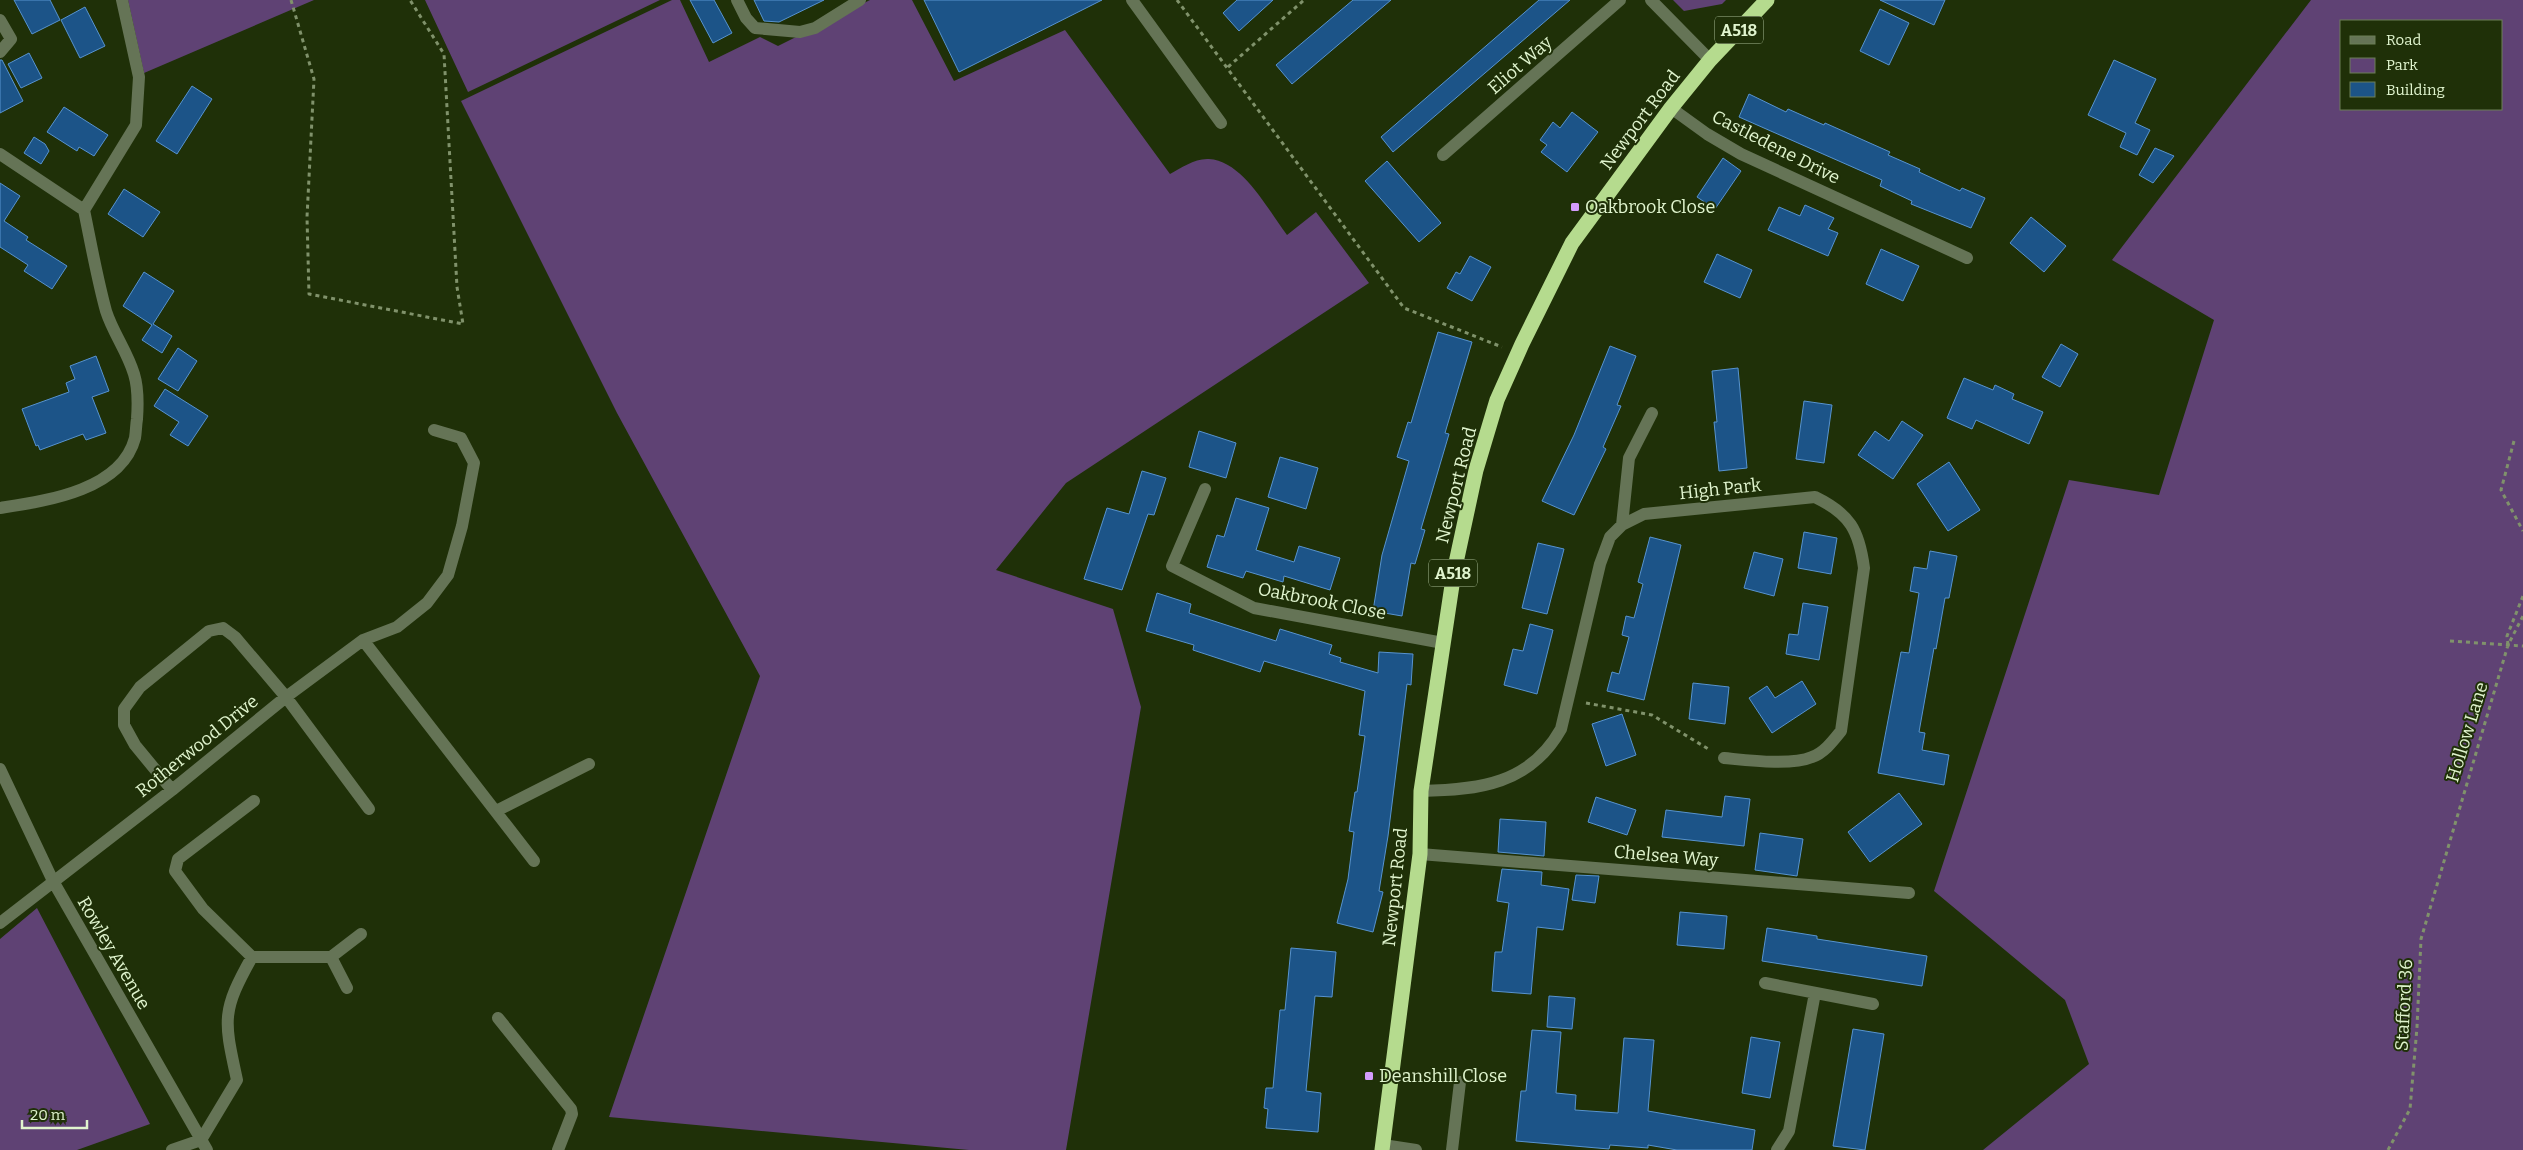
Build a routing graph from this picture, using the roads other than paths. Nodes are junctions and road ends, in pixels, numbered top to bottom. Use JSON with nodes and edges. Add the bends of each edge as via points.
{"nodes":[{"id":1,"x":122,"y":0,"type":"edge"},
{"id":2,"x":738,"y":0,"type":"edge"},
{"id":3,"x":860,"y":0,"type":"edge"},
{"id":4,"x":1132,"y":0,"type":"edge"},
{"id":5,"x":1620,"y":0,"type":"edge"},
{"id":6,"x":1651,"y":0,"type":"edge"},
{"id":7,"x":1767,"y":0,"type":"edge"},
{"id":8,"x":0,"y":20,"type":"edge"},
{"id":9,"x":0,"y":52,"type":"edge"},
{"id":10,"x":1710,"y":60,"type":"junction"},
{"id":11,"x":1672,"y":108,"type":"junction"},
{"id":12,"x":1221,"y":124,"type":"dead end"},
{"id":13,"x":0,"y":154,"type":"edge"},
{"id":14,"x":1443,"y":155,"type":"dead end"},
{"id":15,"x":84,"y":210,"type":"junction"},
{"id":16,"x":1967,"y":258,"type":"dead end"},
{"id":17,"x":1652,"y":413,"type":"dead end"},
{"id":18,"x":434,"y":430,"type":"dead end"},
{"id":19,"x":1205,"y":489,"type":"dead end"},
{"id":20,"x":0,"y":508,"type":"edge"},
{"id":21,"x":1622,"y":526,"type":"junction"},
{"id":22,"x":363,"y":640,"type":"junction"},
{"id":23,"x":1444,"y":643,"type":"junction"},
{"id":24,"x":286,"y":697,"type":"junction"},
{"id":25,"x":1724,"y":758,"type":"road end"},
{"id":26,"x":590,"y":764,"type":"dead end"},
{"id":27,"x":0,"y":769,"type":"edge"},
{"id":28,"x":172,"y":790,"type":"junction"},
{"id":29,"x":1421,"y":791,"type":"junction"},
{"id":30,"x":254,"y":801,"type":"dead end"},
{"id":31,"x":369,"y":809,"type":"dead end"},
{"id":32,"x":496,"y":811,"type":"junction"},
{"id":33,"x":1420,"y":854,"type":"junction"},
{"id":34,"x":534,"y":861,"type":"dead end"},
{"id":35,"x":53,"y":881,"type":"junction"},
{"id":36,"x":1909,"y":893,"type":"dead end"},
{"id":37,"x":0,"y":923,"type":"edge"},
{"id":38,"x":361,"y":934,"type":"dead end"},
{"id":39,"x":252,"y":957,"type":"junction"},
{"id":40,"x":331,"y":957,"type":"junction"},
{"id":41,"x":1765,"y":983,"type":"dead end"},
{"id":42,"x":347,"y":988,"type":"dead end"},
{"id":43,"x":1815,"y":993,"type":"junction"},
{"id":44,"x":1873,"y":1004,"type":"dead end"},
{"id":45,"x":498,"y":1018,"type":"dead end"},
{"id":46,"x":1460,"y":1082,"type":"dead end"},
{"id":47,"x":204,"y":1145,"type":"edge"},
{"id":48,"x":1382,"y":1148,"type":"edge"},
{"id":49,"x":172,"y":1150,"type":"edge"},
{"id":50,"x":558,"y":1150,"type":"edge"},
{"id":51,"x":1416,"y":1150,"type":"edge"},
{"id":52,"x":1452,"y":1150,"type":"edge"},
{"id":53,"x":1778,"y":1150,"type":"edge"}],
"edges":[{"from":1,"to":15,"type":"street","via":[[139,77],[136,125]]},
{"from":2,"to":3,"type":"street","via":[[746,18],[755,28],[800,32],[815,28]]},
{"from":4,"to":12,"type":"street"},
{"from":5,"to":14,"type":"street","name":"Eliot Way"},
{"from":6,"to":10,"type":"street"},
{"from":7,"to":10,"type":"highway","name":"Newport Road","number":"A518"},
{"from":8,"to":9,"type":"street","via":[[11,39]]},
{"from":10,"to":11,"type":"highway","name":"Newport Road","number":"A518"},
{"from":11,"to":16,"type":"street","name":"Castledene Drive","via":[[1741,154]]},
{"from":11,"to":23,"type":"highway","name":"Newport Road","number":"A518","via":[[1572,243],[1498,400],[1476,470],[1454,572]]},
{"from":13,"to":15,"type":"street"},
{"from":15,"to":20,"type":"street","via":[[106,311],[134,376],[138,409],[135,439],[124,460],[104,478],[78,492]]},
{"from":17,"to":21,"type":"street","via":[[1629,458]]},
{"from":18,"to":22,"type":"street","name":"Rotherwood Drive","via":[[461,438],[474,463],[462,526],[448,575],[428,603],[397,627]]},
{"from":19,"to":23,"type":"street","name":"Oakbrook Close","via":[[1172,566],[1254,608]]},
{"from":21,"to":25,"type":"street","name":"High Park","via":[[1644,514],[1815,497],[1832,505],[1855,530],[1861,544],[1864,568],[1840,731],[1828,747],[1812,758],[1768,762]]},
{"from":21,"to":29,"type":"street","name":"High Park","via":[[1610,537],[1600,564],[1561,729],[1552,746],[1538,760],[1512,776],[1490,784],[1458,790]]},
{"from":22,"to":24,"type":"street","name":"Rotherwood Drive"},
{"from":22,"to":32,"type":"street"},
{"from":23,"to":29,"type":"highway","name":"Newport Road","number":"A518"},
{"from":24,"to":28,"type":"street","name":"Rotherwood Drive"},
{"from":24,"to":28,"type":"street","via":[[235,637],[223,628],[208,632],[178,656],[140,687],[124,709],[124,725],[135,745]]},
{"from":24,"to":31,"type":"street"},
{"from":26,"to":32,"type":"street"},
{"from":27,"to":35,"type":"street","name":"Rowley Avenue"},
{"from":28,"to":35,"type":"street","name":"Rotherwood Drive"},
{"from":29,"to":33,"type":"highway","name":"Newport Road","number":"A518"},
{"from":30,"to":39,"type":"street","via":[[178,860],[176,871],[203,909]]},
{"from":32,"to":34,"type":"street"},
{"from":33,"to":36,"type":"street","name":"Chelsea Way"},
{"from":33,"to":48,"type":"highway","name":"Newport Road","number":"A518"},
{"from":35,"to":37,"type":"street","name":"Rotherwood Drive"},
{"from":35,"to":47,"type":"street","name":"Rowley Avenue"},
{"from":38,"to":40,"type":"street"},
{"from":39,"to":40,"type":"street"},
{"from":39,"to":47,"type":"street","via":[[234,989],[227,1014],[227,1034],[237,1080]]},
{"from":40,"to":42,"type":"street"},
{"from":41,"to":43,"type":"street"},
{"from":43,"to":44,"type":"street"},
{"from":43,"to":53,"type":"street","via":[[1789,1131]]},
{"from":45,"to":50,"type":"street","via":[[571,1109]]},
{"from":46,"to":52,"type":"street"},
{"from":47,"to":49,"type":"street"},
{"from":48,"to":51,"type":"street"}]}
